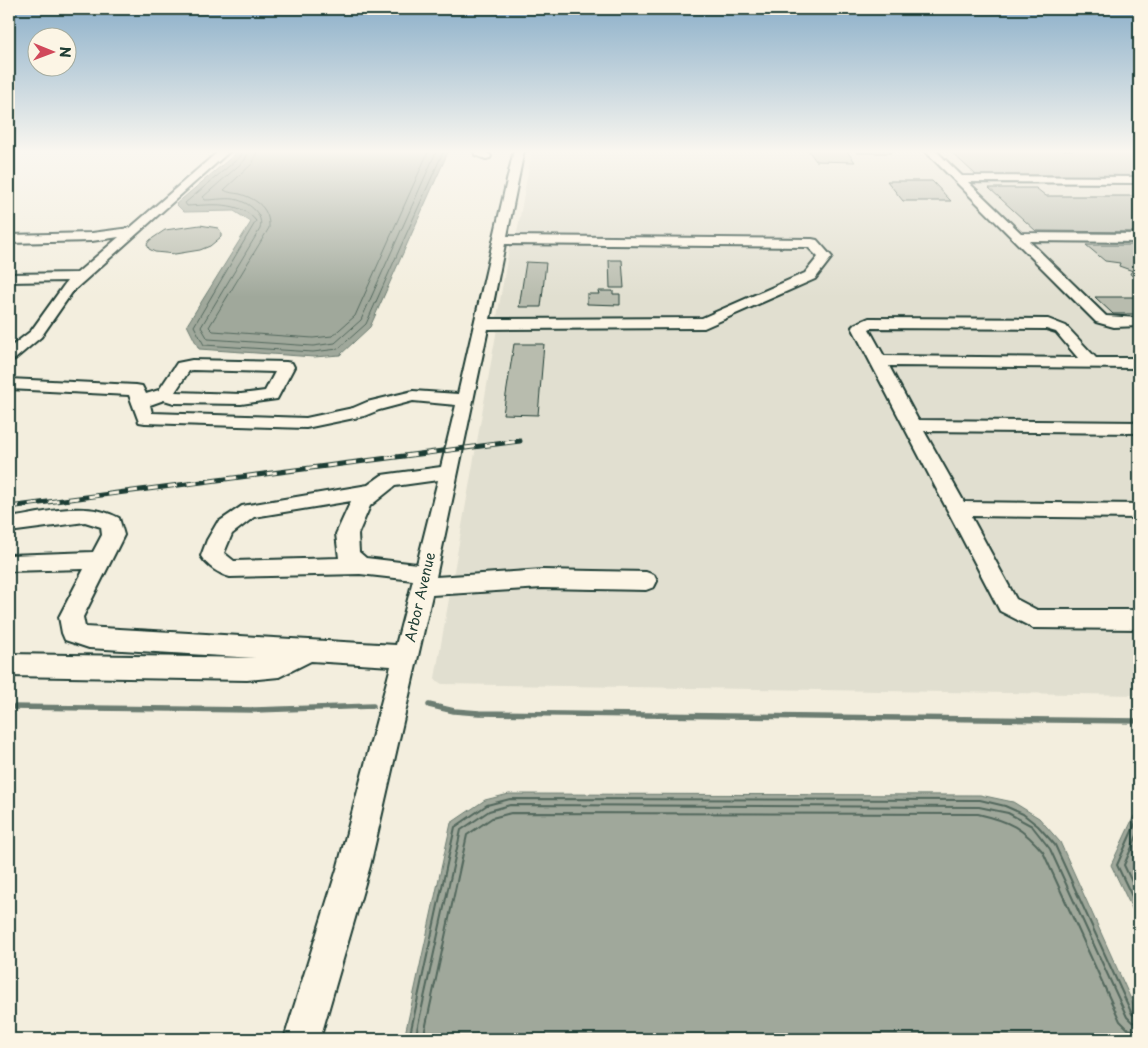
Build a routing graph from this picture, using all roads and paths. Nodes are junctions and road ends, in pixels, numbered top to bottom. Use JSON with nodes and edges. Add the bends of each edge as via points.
{"nodes":[{"id":1,"x":170,"y":199,"type":"edge"},
{"id":2,"x":509,"y":199,"type":"edge"},
{"id":3,"x":979,"y":199,"type":"edge"},
{"id":4,"x":133,"y":231,"type":"junction"},
{"id":5,"x":1018,"y":237,"type":"junction"},
{"id":6,"x":1139,"y":238,"type":"edge"},
{"id":7,"x":9,"y":239,"type":"edge"},
{"id":8,"x":500,"y":240,"type":"junction"},
{"id":9,"x":80,"y":277,"type":"junction"},
{"id":10,"x":9,"y":278,"type":"edge"},
{"id":11,"x":1139,"y":322,"type":"edge"},
{"id":12,"x":482,"y":324,"type":"junction"},
{"id":13,"x":9,"y":356,"type":"edge"},
{"id":14,"x":878,"y":361,"type":"junction"},
{"id":15,"x":1092,"y":362,"type":"junction"},
{"id":16,"x":1139,"y":363,"type":"edge"},
{"id":17,"x":9,"y":384,"type":"edge"},
{"id":18,"x":165,"y":394,"type":"junction"},
{"id":19,"x":465,"y":400,"type":"junction"},
{"id":20,"x":140,"y":402,"type":"junction"},
{"id":21,"x":912,"y":425,"type":"junction"},
{"id":22,"x":1139,"y":427,"type":"edge"},
{"id":23,"x":449,"y":472,"type":"junction"},
{"id":24,"x":374,"y":490,"type":"junction"},
{"id":25,"x":957,"y":509,"type":"junction"},
{"id":26,"x":1139,"y":511,"type":"edge"},
{"id":27,"x":9,"y":525,"type":"edge"},
{"id":28,"x":100,"y":560,"type":"junction"},
{"id":29,"x":9,"y":563,"type":"edge"},
{"id":30,"x":360,"y":566,"type":"junction"},
{"id":31,"x":425,"y":579,"type":"junction"},
{"id":32,"x":646,"y":581,"type":"dead end"},
{"id":33,"x":1139,"y":620,"type":"edge"},
{"id":34,"x":307,"y":651,"type":"junction"},
{"id":35,"x":406,"y":656,"type":"junction"},
{"id":36,"x":9,"y":666,"type":"edge"},
{"id":37,"x":302,"y":1039,"type":"edge"}],
"edges":[{"from":1,"to":4,"type":"street"},
{"from":2,"to":8,"type":"street","name":"Arbor Avenue"},
{"from":3,"to":5,"type":"street"},
{"from":4,"to":7,"type":"street","via":[[92,237]]},
{"from":4,"to":9,"type":"street"},
{"from":5,"to":6,"type":"street"},
{"from":5,"to":11,"type":"street","via":[[1101,318],[1114,322]]},
{"from":8,"to":12,"type":"street","name":"Arbor Avenue"},
{"from":8,"to":12,"type":"street","via":[[812,243],[825,257],[810,276],[704,323]]},
{"from":9,"to":10,"type":"street"},
{"from":9,"to":13,"type":"street","via":[[68,288],[36,334]]},
{"from":12,"to":19,"type":"street","name":"Arbor Avenue"},
{"from":14,"to":15,"type":"street"},
{"from":14,"to":15,"type":"street","via":[[860,327],[869,323],[1048,324],[1062,329]]},
{"from":14,"to":21,"type":"street"},
{"from":15,"to":16,"type":"street"},
{"from":17,"to":20,"type":"street","via":[[136,390]]},
{"from":18,"to":18,"type":"street","via":[[184,367],[192,365],[286,367],[271,395],[241,399],[174,398]]},
{"from":18,"to":20,"type":"street"},
{"from":19,"to":20,"type":"street","via":[[413,396],[306,423],[145,418]]},
{"from":19,"to":23,"type":"street","name":"Arbor Avenue"},
{"from":21,"to":22,"type":"street"},
{"from":21,"to":25,"type":"street"},
{"from":23,"to":24,"type":"street","via":[[389,480]]},
{"from":23,"to":31,"type":"street","name":"Arbor Avenue"},
{"from":24,"to":30,"type":"street","via":[[361,502],[347,534],[348,555]]},
{"from":24,"to":30,"type":"street","via":[[250,511],[235,519],[219,535],[212,556],[230,569]]},
{"from":25,"to":26,"type":"street"},
{"from":25,"to":33,"type":"street","via":[[1008,605],[1033,619]]},
{"from":27,"to":28,"type":"street","via":[[85,515],[100,517],[111,523],[113,535]]},
{"from":28,"to":29,"type":"street"},
{"from":28,"to":34,"type":"street","via":[[71,617],[74,633],[89,638]]},
{"from":30,"to":31,"type":"street"},
{"from":31,"to":32,"type":"street","via":[[452,586],[542,579]]},
{"from":31,"to":35,"type":"street","name":"Arbor Avenue"},
{"from":34,"to":35,"type":"street"},
{"from":34,"to":36,"type":"street","via":[[279,666],[247,669]]},
{"from":35,"to":37,"type":"street","name":"Arbor Avenue","via":[[354,866]]}]}
